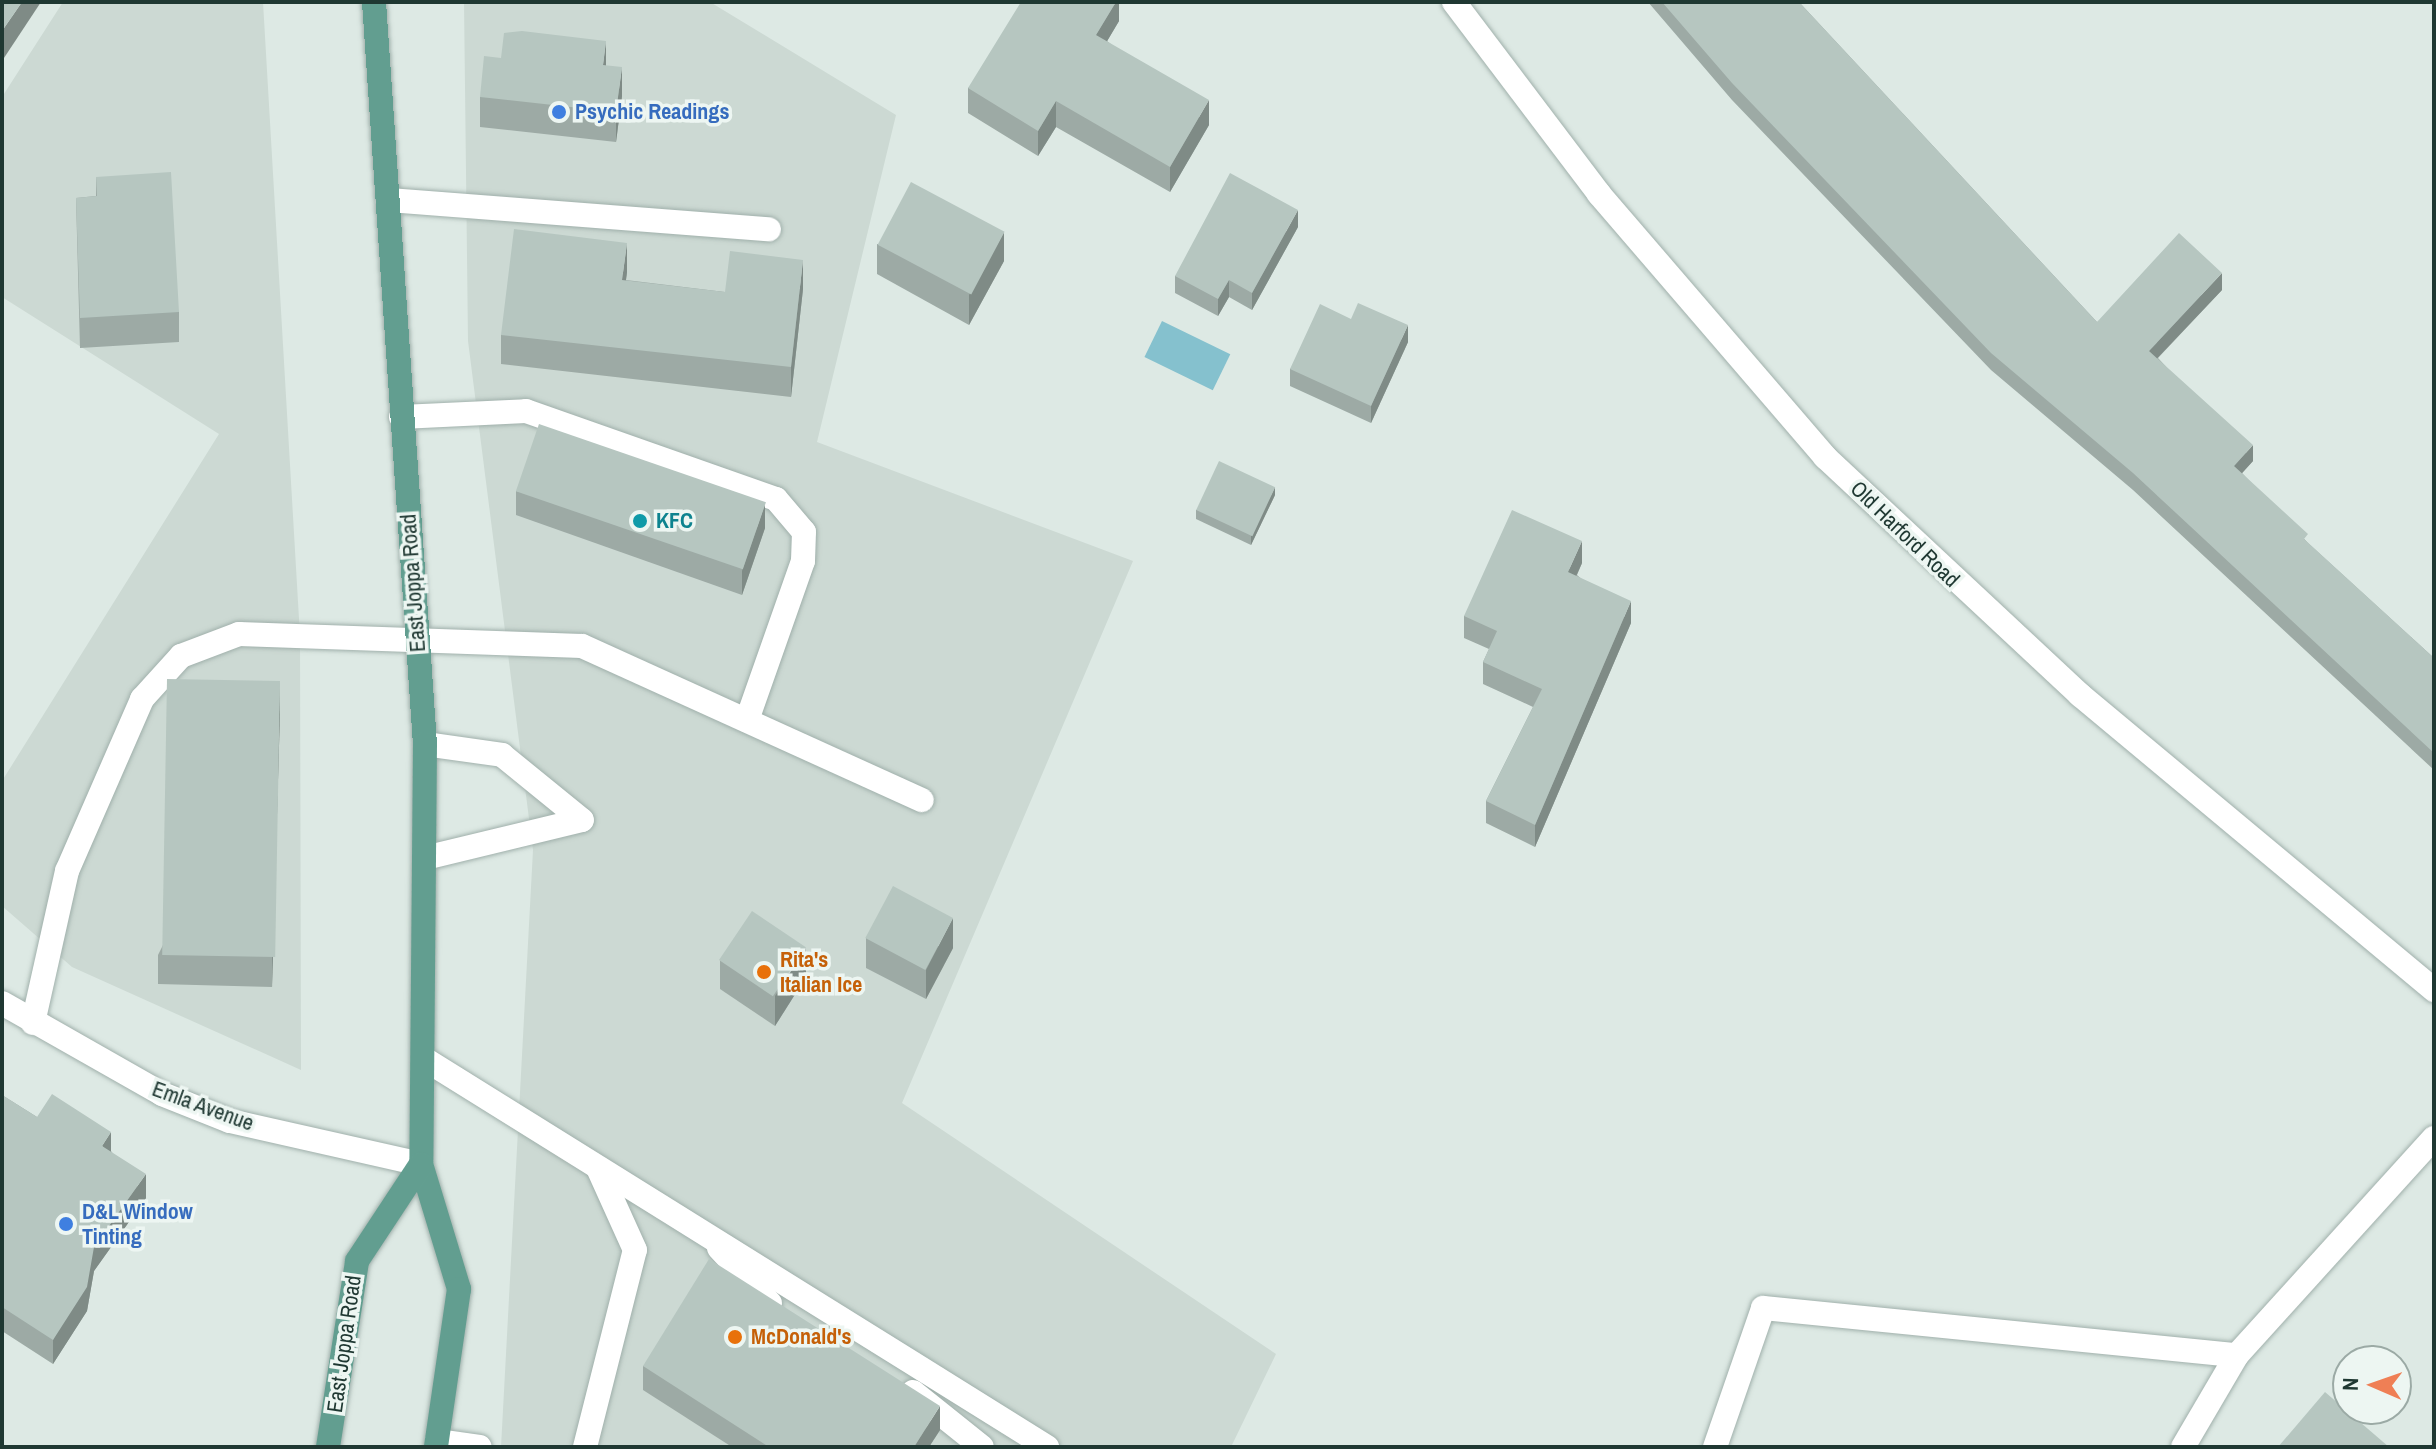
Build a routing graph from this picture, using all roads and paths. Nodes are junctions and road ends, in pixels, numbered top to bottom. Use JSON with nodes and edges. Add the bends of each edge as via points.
{"nodes":[{"id":1,"x":374,"y":2,"type":"edge"},
{"id":2,"x":1454,"y":2,"type":"edge"},
{"id":3,"x":388,"y":200,"type":"junction"},
{"id":4,"x":769,"y":229,"type":"dead end"},
{"id":5,"x":401,"y":417,"type":"junction"},
{"id":6,"x":416,"y":637,"type":"junction"},
{"id":7,"x":747,"y":720,"type":"junction"},
{"id":8,"x":425,"y":744,"type":"junction"},
{"id":9,"x":922,"y":800,"type":"dead end"},
{"id":10,"x":429,"y":857,"type":"junction"},
{"id":11,"x":2434,"y":990,"type":"edge"},
{"id":12,"x":2,"y":1003,"type":"edge"},
{"id":13,"x":33,"y":1023,"type":"junction"},
{"id":14,"x":426,"y":1060,"type":"junction"},
{"id":15,"x":2434,"y":1138,"type":"edge"},
{"id":16,"x":421,"y":1164,"type":"junction"},
{"id":17,"x":598,"y":1168,"type":"junction"},
{"id":18,"x":710,"y":1237,"type":"junction"},
{"id":19,"x":2237,"y":1355,"type":"junction"},
{"id":20,"x":437,"y":1444,"type":"edge"},
{"id":21,"x":982,"y":1444,"type":"edge"},
{"id":22,"x":328,"y":1447,"type":"edge"},
{"id":23,"x":480,"y":1447,"type":"edge"},
{"id":24,"x":585,"y":1447,"type":"edge"},
{"id":25,"x":1047,"y":1447,"type":"edge"},
{"id":26,"x":1715,"y":1447,"type":"edge"},
{"id":27,"x":2183,"y":1447,"type":"edge"}],
"edges":[{"from":1,"to":3,"type":"main road","name":"East Joppa Road"},
{"from":2,"to":11,"type":"street","name":"Old Harford Road","via":[[1599,194],[1825,457],[2080,695]]},
{"from":3,"to":4,"type":"street"},
{"from":3,"to":5,"type":"main road","name":"East Joppa Road"},
{"from":5,"to":6,"type":"main road","name":"East Joppa Road"},
{"from":5,"to":7,"type":"street","via":[[526,411],[776,499],[804,532],[803,561]]},
{"from":6,"to":7,"type":"street","via":[[582,646]]},
{"from":6,"to":8,"type":"main road","name":"East Joppa Road"},
{"from":6,"to":13,"type":"street","via":[[239,634],[181,656],[142,699],[67,871]]},
{"from":7,"to":9,"type":"street"},
{"from":8,"to":10,"type":"main road","name":"East Joppa Road"},
{"from":8,"to":10,"type":"street","via":[[502,755],[582,820]]},
{"from":10,"to":14,"type":"main road","name":"East Joppa Road"},
{"from":12,"to":13,"type":"street","name":"Emla Avenue"},
{"from":13,"to":16,"type":"street","name":"Emla Avenue","via":[[162,1094],[230,1121]]},
{"from":14,"to":16,"type":"main road","name":"East Joppa Road"},
{"from":14,"to":17,"type":"street"},
{"from":15,"to":19,"type":"street"},
{"from":16,"to":20,"type":"main road","name":"East Joppa Road","via":[[459,1289]]},
{"from":16,"to":22,"type":"main road","name":"East Joppa Road","via":[[357,1261]]},
{"from":17,"to":18,"type":"street"},
{"from":17,"to":24,"type":"street","via":[[635,1250]]},
{"from":18,"to":21,"type":"street","via":[[752,1292]]},
{"from":18,"to":25,"type":"street"},
{"from":19,"to":26,"type":"street","via":[[1763,1308]]},
{"from":19,"to":27,"type":"street"},
{"from":20,"to":23,"type":"street"}]}
